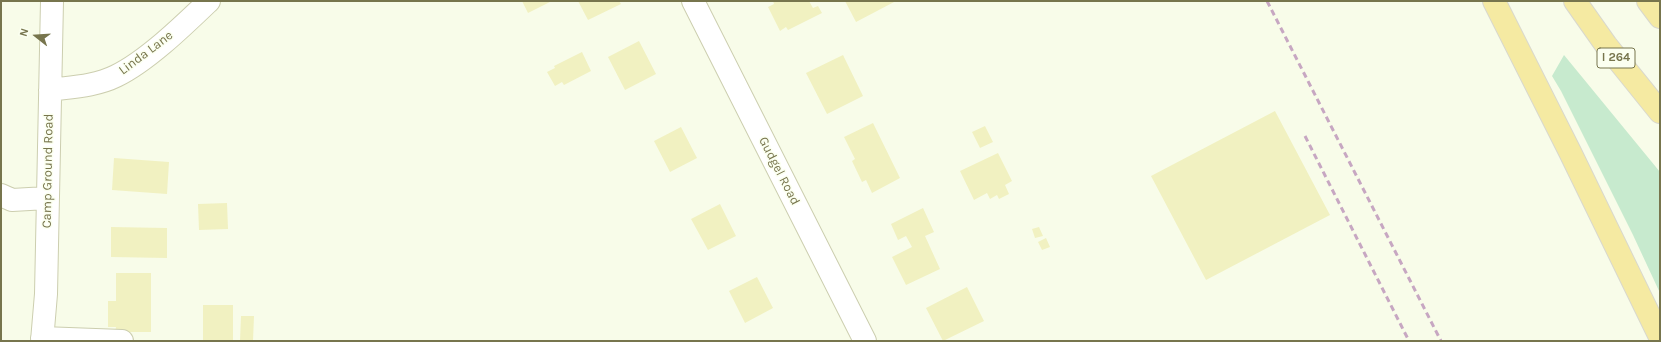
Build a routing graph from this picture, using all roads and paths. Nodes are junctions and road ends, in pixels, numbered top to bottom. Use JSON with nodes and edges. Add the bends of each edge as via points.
{"nodes":[{"id":1,"x":52,"y":1,"type":"edge"},
{"id":2,"x":209,"y":1,"type":"edge"},
{"id":3,"x":693,"y":1,"type":"edge"},
{"id":4,"x":1494,"y":1,"type":"edge"},
{"id":5,"x":1575,"y":1,"type":"edge"},
{"id":6,"x":1648,"y":1,"type":"edge"},
{"id":7,"x":1660,"y":17,"type":"edge"},
{"id":8,"x":50,"y":90,"type":"junction"},
{"id":9,"x":1660,"y":112,"type":"edge"},
{"id":10,"x":1,"y":195,"type":"edge"},
{"id":11,"x":47,"y":198,"type":"junction"},
{"id":12,"x":1660,"y":337,"type":"edge"},
{"id":13,"x":42,"y":340,"type":"edge"},
{"id":14,"x":122,"y":341,"type":"edge"},
{"id":15,"x":865,"y":341,"type":"edge"}],
"edges":[{"from":1,"to":8,"type":"street","name":"Camp Ground Road"},
{"from":2,"to":8,"type":"street","name":"Linda Lane","via":[[146,57],[116,76],[96,83]]},
{"from":3,"to":15,"type":"street","name":"Gudgel Road"},
{"from":4,"to":12,"type":"highway"},
{"from":5,"to":9,"type":"highway","number":"I 264","via":[[1606,45]]},
{"from":6,"to":7,"type":"highway"},
{"from":8,"to":11,"type":"street","name":"Camp Ground Road"},
{"from":10,"to":11,"type":"street","via":[[12,200]]},
{"from":11,"to":13,"type":"street","name":"Camp Ground Road","via":[[46,294]]},
{"from":13,"to":14,"type":"street"}]}
